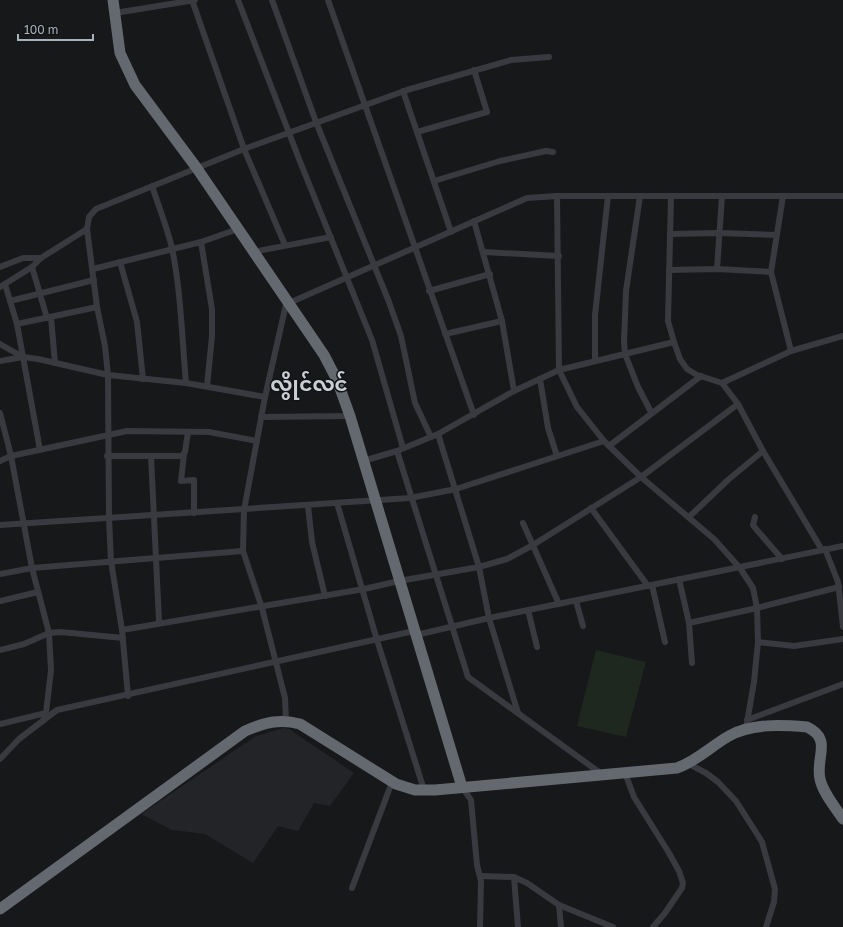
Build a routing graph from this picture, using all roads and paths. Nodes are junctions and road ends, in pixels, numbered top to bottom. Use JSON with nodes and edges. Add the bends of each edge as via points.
{"nodes":[{"id":1,"x":113,"y":0,"type":"edge"},
{"id":2,"x":193,"y":0,"type":"edge"},
{"id":3,"x":238,"y":0,"type":"edge"},
{"id":4,"x":272,"y":0,"type":"edge"},
{"id":5,"x":328,"y":0,"type":"edge"},
{"id":6,"x":158,"y":3,"type":"edge"},
{"id":7,"x":115,"y":13,"type":"junction"},
{"id":8,"x":549,"y":57,"type":"dead end"},
{"id":9,"x":474,"y":70,"type":"junction"},
{"id":10,"x":403,"y":92,"type":"junction"},
{"id":11,"x":364,"y":105,"type":"junction"},
{"id":12,"x":316,"y":122,"type":"junction"},
{"id":13,"x":290,"y":131,"type":"junction"},
{"id":14,"x":417,"y":132,"type":"junction"},
{"id":15,"x":244,"y":149,"type":"junction"},
{"id":16,"x":553,"y":152,"type":"dead end"},
{"id":17,"x":196,"y":167,"type":"junction"},
{"id":18,"x":434,"y":181,"type":"junction"},
{"id":19,"x":152,"y":186,"type":"junction"},
{"id":20,"x":557,"y":196,"type":"junction"},
{"id":21,"x":608,"y":196,"type":"junction"},
{"id":22,"x":640,"y":196,"type":"junction"},
{"id":23,"x":671,"y":196,"type":"junction"},
{"id":24,"x":722,"y":196,"type":"junction"},
{"id":25,"x":783,"y":196,"type":"junction"},
{"id":26,"x":843,"y":196,"type":"edge"},
{"id":27,"x":474,"y":221,"type":"junction"},
{"id":28,"x":87,"y":229,"type":"junction"},
{"id":29,"x":238,"y":229,"type":"junction"},
{"id":30,"x":451,"y":232,"type":"junction"},
{"id":31,"x":719,"y":233,"type":"junction"},
{"id":32,"x":670,"y":234,"type":"junction"},
{"id":33,"x":777,"y":235,"type":"junction"},
{"id":34,"x":331,"y":238,"type":"junction"},
{"id":35,"x":201,"y":242,"type":"junction"},
{"id":36,"x":285,"y":245,"type":"junction"},
{"id":37,"x":414,"y":248,"type":"junction"},
{"id":38,"x":172,"y":250,"type":"junction"},
{"id":39,"x":254,"y":252,"type":"junction"},
{"id":40,"x":484,"y":252,"type":"junction"},
{"id":41,"x":559,"y":256,"type":"junction"},
{"id":42,"x":41,"y":258,"type":"junction"},
{"id":43,"x":120,"y":262,"type":"junction"},
{"id":44,"x":374,"y":266,"type":"junction"},
{"id":45,"x":0,"y":267,"type":"edge"},
{"id":46,"x":32,"y":267,"type":"junction"},
{"id":47,"x":93,"y":269,"type":"junction"},
{"id":48,"x":717,"y":269,"type":"junction"},
{"id":49,"x":669,"y":270,"type":"junction"},
{"id":50,"x":771,"y":272,"type":"junction"},
{"id":51,"x":490,"y":274,"type":"junction"},
{"id":52,"x":348,"y":278,"type":"junction"},
{"id":53,"x":94,"y":280,"type":"junction"},
{"id":54,"x":3,"y":286,"type":"edge"},
{"id":55,"x":429,"y":291,"type":"junction"},
{"id":56,"x":39,"y":292,"type":"junction"},
{"id":57,"x":10,"y":301,"type":"junction"},
{"id":58,"x":288,"y":302,"type":"junction"},
{"id":59,"x":97,"y":307,"type":"junction"},
{"id":60,"x":49,"y":317,"type":"junction"},
{"id":61,"x":502,"y":321,"type":"junction"},
{"id":62,"x":17,"y":324,"type":"junction"},
{"id":63,"x":445,"y":334,"type":"junction"},
{"id":64,"x":843,"y":336,"type":"edge"},
{"id":65,"x":674,"y":342,"type":"junction"},
{"id":66,"x":0,"y":344,"type":"edge"},
{"id":67,"x":791,"y":351,"type":"junction"},
{"id":68,"x":626,"y":354,"type":"junction"},
{"id":69,"x":23,"y":358,"type":"junction"},
{"id":70,"x":595,"y":361,"type":"junction"},
{"id":71,"x":0,"y":362,"type":"edge"},
{"id":72,"x":55,"y":363,"type":"junction"},
{"id":73,"x":559,"y":370,"type":"junction"},
{"id":74,"x":108,"y":375,"type":"junction"},
{"id":75,"x":701,"y":376,"type":"junction"},
{"id":76,"x":144,"y":379,"type":"junction"},
{"id":77,"x":540,"y":379,"type":"junction"},
{"id":78,"x":186,"y":383,"type":"junction"},
{"id":79,"x":722,"y":383,"type":"junction"},
{"id":80,"x":207,"y":386,"type":"junction"},
{"id":81,"x":514,"y":391,"type":"junction"},
{"id":82,"x":265,"y":397,"type":"junction"},
{"id":83,"x":738,"y":404,"type":"junction"},
{"id":84,"x":652,"y":412,"type":"junction"},
{"id":85,"x":0,"y":413,"type":"edge"},
{"id":86,"x":474,"y":415,"type":"junction"},
{"id":87,"x":350,"y":416,"type":"junction"},
{"id":88,"x":261,"y":417,"type":"junction"},
{"id":89,"x":188,"y":432,"type":"junction"},
{"id":90,"x":438,"y":434,"type":"junction"},
{"id":91,"x":3,"y":435,"type":"edge"},
{"id":92,"x":107,"y":436,"type":"junction"},
{"id":93,"x":431,"y":437,"type":"junction"},
{"id":94,"x":257,"y":442,"type":"junction"},
{"id":95,"x":606,"y":444,"type":"junction"},
{"id":96,"x":40,"y":450,"type":"junction"},
{"id":97,"x":400,"y":450,"type":"junction"},
{"id":98,"x":764,"y":451,"type":"junction"},
{"id":99,"x":184,"y":454,"type":"junction"},
{"id":100,"x":10,"y":456,"type":"junction"},
{"id":101,"x":108,"y":456,"type":"junction"},
{"id":102,"x":150,"y":456,"type":"junction"},
{"id":103,"x":557,"y":456,"type":"junction"},
{"id":104,"x":0,"y":461,"type":"edge"},
{"id":105,"x":363,"y":461,"type":"junction"},
{"id":106,"x":641,"y":477,"type":"junction"},
{"id":107,"x":456,"y":489,"type":"junction"},
{"id":108,"x":410,"y":498,"type":"junction"},
{"id":109,"x":375,"y":501,"type":"junction"},
{"id":110,"x":337,"y":504,"type":"junction"},
{"id":111,"x":308,"y":506,"type":"junction"},
{"id":112,"x":591,"y":508,"type":"junction"},
{"id":113,"x":244,"y":510,"type":"junction"},
{"id":114,"x":194,"y":513,"type":"junction"},
{"id":115,"x":154,"y":515,"type":"junction"},
{"id":116,"x":755,"y":516,"type":"dead end"},
{"id":117,"x":689,"y":517,"type":"junction"},
{"id":118,"x":108,"y":518,"type":"junction"},
{"id":119,"x":523,"y":523,"type":"dead end"},
{"id":120,"x":24,"y":524,"type":"junction"},
{"id":121,"x":0,"y":525,"type":"edge"},
{"id":122,"x":533,"y":545,"type":"junction"},
{"id":123,"x":843,"y":546,"type":"edge"},
{"id":124,"x":823,"y":550,"type":"junction"},
{"id":125,"x":243,"y":551,"type":"junction"},
{"id":126,"x":156,"y":558,"type":"junction"},
{"id":127,"x":782,"y":559,"type":"junction"},
{"id":128,"x":111,"y":561,"type":"junction"},
{"id":129,"x":479,"y":567,"type":"junction"},
{"id":130,"x":32,"y":568,"type":"junction"},
{"id":131,"x":740,"y":568,"type":"junction"},
{"id":132,"x":0,"y":574,"type":"edge"},
{"id":133,"x":435,"y":574,"type":"junction"},
{"id":134,"x":679,"y":580,"type":"junction"},
{"id":135,"x":399,"y":581,"type":"junction"},
{"id":136,"x":650,"y":586,"type":"junction"},
{"id":137,"x":841,"y":587,"type":"edge"},
{"id":138,"x":364,"y":589,"type":"junction"},
{"id":139,"x":38,"y":592,"type":"junction"},
{"id":140,"x":326,"y":596,"type":"junction"},
{"id":141,"x":0,"y":601,"type":"edge"},
{"id":142,"x":576,"y":601,"type":"junction"},
{"id":143,"x":559,"y":604,"type":"junction"},
{"id":144,"x":262,"y":608,"type":"junction"},
{"id":145,"x":757,"y":608,"type":"junction"},
{"id":146,"x":528,"y":610,"type":"junction"},
{"id":147,"x":490,"y":618,"type":"junction"},
{"id":148,"x":159,"y":621,"type":"dead end"},
{"id":149,"x":689,"y":622,"type":"junction"},
{"id":150,"x":451,"y":626,"type":"junction"},
{"id":151,"x":583,"y":626,"type":"dead end"},
{"id":152,"x":843,"y":627,"type":"edge"},
{"id":153,"x":122,"y":630,"type":"junction"},
{"id":154,"x":49,"y":633,"type":"junction"},
{"id":155,"x":415,"y":633,"type":"junction"},
{"id":156,"x":123,"y":638,"type":"junction"},
{"id":157,"x":843,"y":639,"type":"edge"},
{"id":158,"x":377,"y":640,"type":"junction"},
{"id":159,"x":665,"y":642,"type":"dead end"},
{"id":160,"x":758,"y":642,"type":"junction"},
{"id":161,"x":537,"y":647,"type":"dead end"},
{"id":162,"x":0,"y":650,"type":"edge"},
{"id":163,"x":276,"y":662,"type":"junction"},
{"id":164,"x":692,"y":663,"type":"dead end"},
{"id":165,"x":843,"y":684,"type":"edge"},
{"id":166,"x":128,"y":696,"type":"junction"},
{"id":167,"x":46,"y":713,"type":"junction"},
{"id":168,"x":518,"y":713,"type":"junction"},
{"id":169,"x":286,"y":721,"type":"junction"},
{"id":170,"x":42,"y":722,"type":"junction"},
{"id":171,"x":0,"y":723,"type":"edge"},
{"id":172,"x":746,"y":724,"type":"junction"},
{"id":173,"x":0,"y":759,"type":"edge"},
{"id":174,"x":689,"y":764,"type":"junction"},
{"id":175,"x":625,"y":772,"type":"junction"},
{"id":176,"x":602,"y":774,"type":"junction"},
{"id":177,"x":392,"y":782,"type":"junction"},
{"id":178,"x":462,"y":787,"type":"junction"},
{"id":179,"x":424,"y":790,"type":"junction"},
{"id":180,"x":843,"y":819,"type":"edge"},
{"id":181,"x":481,"y":876,"type":"junction"},
{"id":182,"x":514,"y":877,"type":"junction"},
{"id":183,"x":352,"y":888,"type":"dead end"},
{"id":184,"x":559,"y":905,"type":"junction"},
{"id":185,"x":0,"y":909,"type":"edge"},
{"id":186,"x":480,"y":927,"type":"edge"},
{"id":187,"x":518,"y":927,"type":"edge"},
{"id":188,"x":561,"y":927,"type":"edge"},
{"id":189,"x":613,"y":927,"type":"edge"},
{"id":190,"x":653,"y":927,"type":"edge"},
{"id":191,"x":766,"y":927,"type":"edge"}],
"edges":[{"from":1,"to":7,"type":"highway"},
{"from":2,"to":6,"type":"street"},
{"from":2,"to":15,"type":"street"},
{"from":3,"to":13,"type":"street"},
{"from":4,"to":12,"type":"street"},
{"from":5,"to":11,"type":"street"},
{"from":6,"to":7,"type":"street"},
{"from":7,"to":17,"type":"highway","via":[[120,53],[129,74]]},
{"from":8,"to":9,"type":"street","via":[[511,60]]},
{"from":9,"to":10,"type":"street"},
{"from":9,"to":14,"type":"street","via":[[487,112]]},
{"from":10,"to":11,"type":"street"},
{"from":10,"to":14,"type":"street"},
{"from":11,"to":12,"type":"street"},
{"from":11,"to":37,"type":"street"},
{"from":12,"to":13,"type":"street"},
{"from":12,"to":44,"type":"street"},
{"from":13,"to":15,"type":"street"},
{"from":13,"to":34,"type":"street"},
{"from":14,"to":18,"type":"street"},
{"from":15,"to":17,"type":"street"},
{"from":15,"to":36,"type":"street"},
{"from":16,"to":18,"type":"street","via":[[546,150],[500,161]]},
{"from":17,"to":19,"type":"street"},
{"from":17,"to":29,"type":"highway"},
{"from":18,"to":30,"type":"street"},
{"from":19,"to":28,"type":"street","via":[[96,209],[89,217]]},
{"from":19,"to":38,"type":"street"},
{"from":20,"to":21,"type":"street"},
{"from":20,"to":27,"type":"street","via":[[527,198]]},
{"from":20,"to":41,"type":"street"},
{"from":21,"to":22,"type":"street"},
{"from":21,"to":70,"type":"street","via":[[595,315]]},
{"from":22,"to":23,"type":"street"},
{"from":22,"to":68,"type":"street","via":[[624,313]]},
{"from":23,"to":24,"type":"street"},
{"from":23,"to":32,"type":"street"},
{"from":24,"to":25,"type":"street"},
{"from":24,"to":31,"type":"street"},
{"from":25,"to":26,"type":"street"},
{"from":25,"to":33,"type":"street"},
{"from":27,"to":30,"type":"street"},
{"from":27,"to":40,"type":"street"},
{"from":28,"to":42,"type":"street"},
{"from":28,"to":47,"type":"street"},
{"from":29,"to":35,"type":"street"},
{"from":29,"to":39,"type":"highway"},
{"from":30,"to":37,"type":"street"},
{"from":31,"to":32,"type":"street"},
{"from":31,"to":33,"type":"street"},
{"from":31,"to":48,"type":"street"},
{"from":32,"to":49,"type":"street"},
{"from":33,"to":50,"type":"street"},
{"from":34,"to":36,"type":"street"},
{"from":34,"to":52,"type":"street"},
{"from":35,"to":38,"type":"street"},
{"from":35,"to":80,"type":"street","via":[[212,309]]},
{"from":36,"to":39,"type":"street"},
{"from":37,"to":44,"type":"street"},
{"from":37,"to":55,"type":"street"},
{"from":38,"to":43,"type":"street"},
{"from":38,"to":78,"type":"street"},
{"from":39,"to":58,"type":"highway"},
{"from":40,"to":41,"type":"street"},
{"from":40,"to":51,"type":"street"},
{"from":41,"to":73,"type":"street"},
{"from":42,"to":45,"type":"street","via":[[23,258]]},
{"from":42,"to":46,"type":"street"},
{"from":43,"to":47,"type":"street"},
{"from":43,"to":76,"type":"street","via":[[136,322]]},
{"from":44,"to":52,"type":"street"},
{"from":44,"to":93,"type":"street","via":[[401,336],[415,403]]},
{"from":46,"to":54,"type":"street"},
{"from":46,"to":56,"type":"street"},
{"from":47,"to":53,"type":"street"},
{"from":48,"to":49,"type":"street"},
{"from":48,"to":50,"type":"street"},
{"from":49,"to":65,"type":"street","via":[[668,321]]},
{"from":50,"to":67,"type":"street"},
{"from":51,"to":55,"type":"street"},
{"from":51,"to":61,"type":"street"},
{"from":52,"to":58,"type":"street"},
{"from":52,"to":97,"type":"street","via":[[372,340]]},
{"from":53,"to":56,"type":"street"},
{"from":53,"to":59,"type":"street"},
{"from":54,"to":57,"type":"street"},
{"from":55,"to":63,"type":"street"},
{"from":56,"to":57,"type":"street"},
{"from":56,"to":60,"type":"street"},
{"from":57,"to":62,"type":"street"},
{"from":58,"to":82,"type":"street"},
{"from":58,"to":87,"type":"highway","via":[[324,355],[337,380]]},
{"from":59,"to":60,"type":"street"},
{"from":59,"to":74,"type":"street"},
{"from":60,"to":62,"type":"street"},
{"from":60,"to":72,"type":"street"},
{"from":61,"to":63,"type":"street"},
{"from":61,"to":81,"type":"street"},
{"from":62,"to":69,"type":"street"},
{"from":63,"to":86,"type":"street"},
{"from":64,"to":67,"type":"street"},
{"from":65,"to":68,"type":"street"},
{"from":65,"to":75,"type":"street","via":[[687,369]]},
{"from":66,"to":69,"type":"street"},
{"from":67,"to":79,"type":"street"},
{"from":68,"to":70,"type":"street"},
{"from":68,"to":84,"type":"street","via":[[638,387]]},
{"from":69,"to":71,"type":"street"},
{"from":69,"to":72,"type":"street"},
{"from":69,"to":96,"type":"street"},
{"from":70,"to":73,"type":"street"},
{"from":72,"to":74,"type":"street"},
{"from":73,"to":77,"type":"street"},
{"from":73,"to":95,"type":"street","via":[[577,407]]},
{"from":74,"to":76,"type":"street"},
{"from":74,"to":92,"type":"street"},
{"from":75,"to":79,"type":"street"},
{"from":75,"to":84,"type":"street"},
{"from":76,"to":78,"type":"street"},
{"from":77,"to":81,"type":"street"},
{"from":77,"to":103,"type":"street","via":[[548,428]]},
{"from":78,"to":80,"type":"street"},
{"from":79,"to":83,"type":"street"},
{"from":80,"to":82,"type":"street"},
{"from":81,"to":86,"type":"street"},
{"from":82,"to":88,"type":"street"},
{"from":83,"to":98,"type":"street"},
{"from":83,"to":106,"type":"street"},
{"from":84,"to":95,"type":"street"},
{"from":85,"to":91,"type":"street"},
{"from":86,"to":90,"type":"street"},
{"from":87,"to":88,"type":"street"},
{"from":87,"to":105,"type":"highway"},
{"from":88,"to":94,"type":"street"},
{"from":89,"to":92,"type":"street","via":[[128,431]]},
{"from":89,"to":94,"type":"street","via":[[209,432]]},
{"from":89,"to":99,"type":"street"},
{"from":90,"to":93,"type":"street"},
{"from":90,"to":107,"type":"street"},
{"from":91,"to":100,"type":"street"},
{"from":92,"to":96,"type":"street"},
{"from":92,"to":101,"type":"street"},
{"from":93,"to":97,"type":"street"},
{"from":94,"to":113,"type":"street"},
{"from":95,"to":103,"type":"street"},
{"from":95,"to":106,"type":"street"},
{"from":96,"to":100,"type":"street"},
{"from":97,"to":105,"type":"street"},
{"from":97,"to":108,"type":"street"},
{"from":98,"to":117,"type":"street","via":[[729,479]]},
{"from":98,"to":124,"type":"street"},
{"from":99,"to":102,"type":"street"},
{"from":99,"to":114,"type":"street","via":[[181,481],[194,480]]},
{"from":100,"to":104,"type":"street"},
{"from":100,"to":120,"type":"street"},
{"from":101,"to":102,"type":"street"},
{"from":101,"to":118,"type":"street"},
{"from":102,"to":115,"type":"street"},
{"from":103,"to":107,"type":"street"},
{"from":105,"to":109,"type":"highway"},
{"from":106,"to":112,"type":"street"},
{"from":106,"to":117,"type":"street"},
{"from":107,"to":108,"type":"street"},
{"from":107,"to":129,"type":"street"},
{"from":108,"to":109,"type":"street"},
{"from":108,"to":133,"type":"street"},
{"from":109,"to":110,"type":"street"},
{"from":109,"to":135,"type":"highway"},
{"from":110,"to":111,"type":"street"},
{"from":110,"to":138,"type":"street"},
{"from":111,"to":113,"type":"street"},
{"from":111,"to":140,"type":"street","via":[[312,542]]},
{"from":112,"to":122,"type":"street"},
{"from":112,"to":136,"type":"street"},
{"from":113,"to":114,"type":"street"},
{"from":113,"to":125,"type":"street"},
{"from":114,"to":115,"type":"street"},
{"from":115,"to":118,"type":"street"},
{"from":115,"to":126,"type":"street"},
{"from":116,"to":127,"type":"street","via":[[753,524],[756,529]]},
{"from":117,"to":131,"type":"street","via":[[714,539]]},
{"from":118,"to":120,"type":"street"},
{"from":118,"to":128,"type":"street"},
{"from":119,"to":122,"type":"street"},
{"from":120,"to":121,"type":"street"},
{"from":120,"to":130,"type":"street"},
{"from":122,"to":129,"type":"street","via":[[506,559]]},
{"from":122,"to":143,"type":"street"},
{"from":123,"to":124,"type":"street"},
{"from":124,"to":127,"type":"street"},
{"from":124,"to":137,"type":"street"},
{"from":125,"to":126,"type":"street"},
{"from":125,"to":144,"type":"street"},
{"from":126,"to":128,"type":"street"},
{"from":126,"to":148,"type":"street"},
{"from":127,"to":131,"type":"street"},
{"from":128,"to":130,"type":"street"},
{"from":128,"to":153,"type":"street"},
{"from":129,"to":133,"type":"street"},
{"from":129,"to":147,"type":"street"},
{"from":130,"to":132,"type":"street"},
{"from":130,"to":139,"type":"street"},
{"from":131,"to":134,"type":"street"},
{"from":131,"to":145,"type":"street","via":[[753,588]]},
{"from":133,"to":135,"type":"street"},
{"from":133,"to":150,"type":"street"},
{"from":134,"to":136,"type":"street"},
{"from":134,"to":149,"type":"street"},
{"from":135,"to":138,"type":"street"},
{"from":135,"to":155,"type":"highway"},
{"from":136,"to":142,"type":"street"},
{"from":136,"to":159,"type":"street"},
{"from":137,"to":145,"type":"street"},
{"from":137,"to":152,"type":"street"},
{"from":138,"to":140,"type":"street"},
{"from":138,"to":158,"type":"street"},
{"from":139,"to":141,"type":"street"},
{"from":139,"to":154,"type":"street"},
{"from":140,"to":144,"type":"street"},
{"from":142,"to":143,"type":"street"},
{"from":142,"to":151,"type":"street"},
{"from":143,"to":146,"type":"street"},
{"from":144,"to":153,"type":"street"},
{"from":144,"to":163,"type":"street"},
{"from":145,"to":149,"type":"street"},
{"from":145,"to":160,"type":"street"},
{"from":146,"to":147,"type":"street"},
{"from":146,"to":161,"type":"street"},
{"from":147,"to":150,"type":"street"},
{"from":147,"to":168,"type":"street"},
{"from":149,"to":164,"type":"street"},
{"from":150,"to":155,"type":"street"},
{"from":150,"to":168,"type":"street","via":[[468,677]]},
{"from":153,"to":156,"type":"street"},
{"from":154,"to":156,"type":"street"},
{"from":154,"to":162,"type":"street","via":[[24,644]]},
{"from":154,"to":167,"type":"street","via":[[51,670]]},
{"from":155,"to":158,"type":"street"},
{"from":155,"to":178,"type":"highway"},
{"from":156,"to":166,"type":"street"},
{"from":157,"to":160,"type":"street","via":[[794,646]]},
{"from":158,"to":163,"type":"street"},
{"from":158,"to":179,"type":"street"},
{"from":160,"to":172,"type":"street"},
{"from":163,"to":166,"type":"street"},
{"from":163,"to":169,"type":"street","via":[[285,698]]},
{"from":165,"to":172,"type":"street"},
{"from":166,"to":170,"type":"street","via":[[57,710]]},
{"from":167,"to":170,"type":"street"},
{"from":167,"to":171,"type":"street"},
{"from":168,"to":176,"type":"street"},
{"from":169,"to":177,"type":"highway","via":[[300,724]]},
{"from":169,"to":185,"type":"highway","via":[[272,721],[245,731]]},
{"from":170,"to":173,"type":"street","via":[[19,739]]},
{"from":172,"to":174,"type":"highway"},
{"from":172,"to":180,"type":"highway","via":[[807,727],[815,731],[820,736],[822,745],[820,778]]},
{"from":174,"to":175,"type":"highway","via":[[677,768]]},
{"from":174,"to":191,"type":"street","via":[[718,782],[736,801],[762,842],[775,889],[774,902]]},
{"from":175,"to":176,"type":"highway"},
{"from":175,"to":190,"type":"street","via":[[634,797],[670,853],[683,883],[665,914]]},
{"from":176,"to":178,"type":"highway"},
{"from":177,"to":179,"type":"highway","via":[[405,788]]},
{"from":177,"to":183,"type":"street"},
{"from":178,"to":179,"type":"highway"},
{"from":178,"to":181,"type":"street","via":[[471,800],[477,865]]},
{"from":181,"to":182,"type":"street"},
{"from":181,"to":186,"type":"street"},
{"from":182,"to":184,"type":"street"},
{"from":182,"to":187,"type":"street"},
{"from":184,"to":188,"type":"street"},
{"from":184,"to":189,"type":"street"}]}
